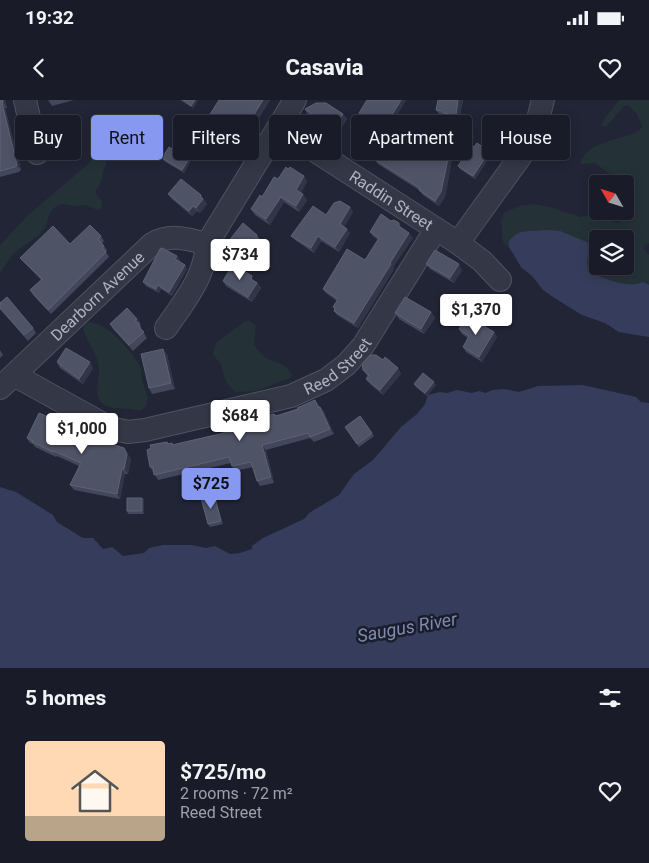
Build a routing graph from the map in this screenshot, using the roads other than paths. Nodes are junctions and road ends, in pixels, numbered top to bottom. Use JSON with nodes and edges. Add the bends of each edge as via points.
{"nodes":[{"id":1,"x":25,"y":100,"type":"edge"},
{"id":2,"x":295,"y":100,"type":"edge"},
{"id":3,"x":543,"y":100,"type":"edge"},
{"id":4,"x":28,"y":115,"type":"edge"},
{"id":5,"x":286,"y":115,"type":"edge"},
{"id":6,"x":269,"y":142,"type":"edge"},
{"id":7,"x":329,"y":160,"type":"edge"},
{"id":8,"x":436,"y":229,"type":"junction"},
{"id":9,"x":458,"y":243,"type":"junction"},
{"id":10,"x":207,"y":244,"type":"junction"},
{"id":11,"x":500,"y":280,"type":"dead end"},
{"id":12,"x":166,"y":328,"type":"dead end"},
{"id":13,"x":7,"y":381,"type":"edge"}],
"edges":[{"from":1,"to":4,"type":"street"},
{"from":2,"to":5,"type":"street"},
{"from":3,"to":9,"type":"street","via":[[536,127],[525,150]]},
{"from":6,"to":10,"type":"street"},
{"from":7,"to":8,"type":"street","name":"Raddin Street"},
{"from":8,"to":9,"type":"street","name":"Raddin Street"},
{"from":8,"to":13,"type":"street","name":"Reed Street","via":[[355,356],[326,380],[291,396],[128,432]]},
{"from":9,"to":11,"type":"street","name":"Raddin Street"},
{"from":10,"to":12,"type":"street","via":[[199,278]]},
{"from":10,"to":13,"type":"street","name":"Dearborn Avenue","via":[[170,237],[152,244]]}]}
